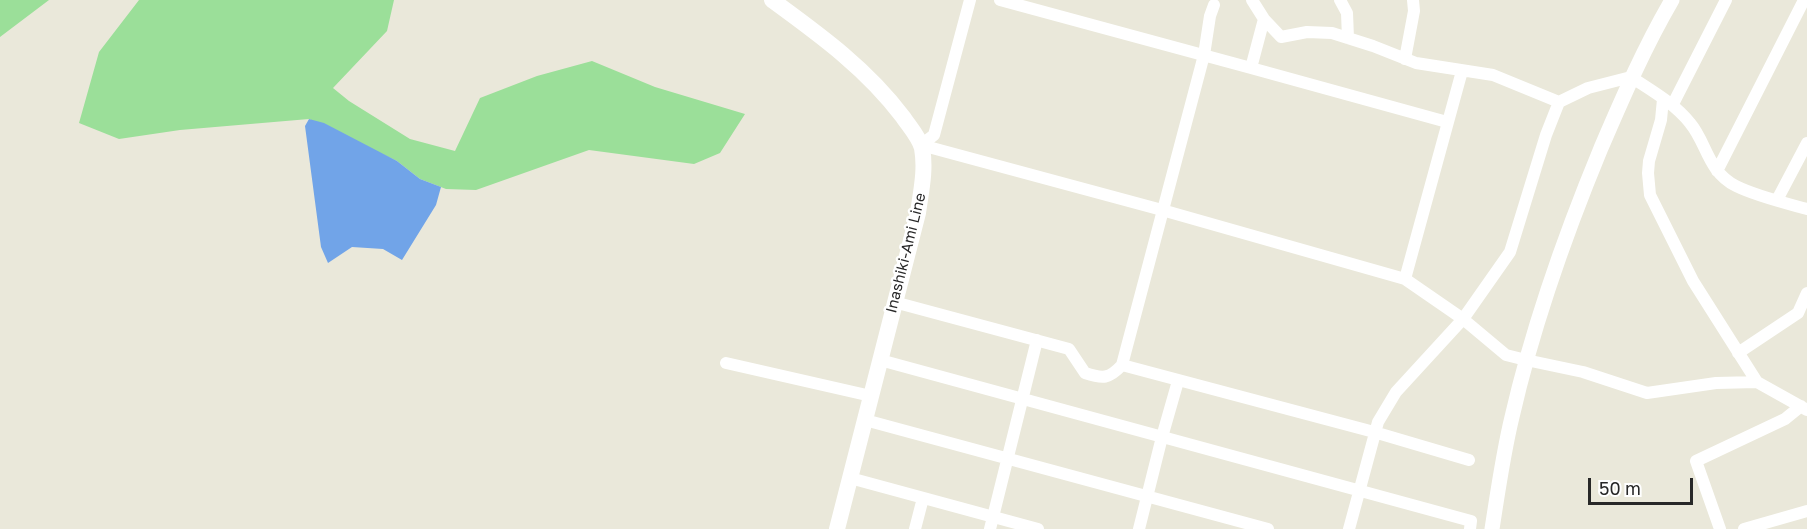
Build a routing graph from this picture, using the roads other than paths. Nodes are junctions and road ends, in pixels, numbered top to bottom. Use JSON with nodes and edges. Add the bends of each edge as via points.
{"nodes":[{"id":1,"x":772,"y":0,"type":"edge"},
{"id":2,"x":970,"y":0,"type":"edge"},
{"id":3,"x":1000,"y":0,"type":"edge"},
{"id":4,"x":1252,"y":0,"type":"edge"},
{"id":5,"x":1341,"y":0,"type":"edge"},
{"id":6,"x":1413,"y":0,"type":"edge"},
{"id":7,"x":1672,"y":0,"type":"edge"},
{"id":8,"x":1726,"y":0,"type":"edge"},
{"id":9,"x":1804,"y":0,"type":"edge"},
{"id":10,"x":1214,"y":5,"type":"dead end"},
{"id":11,"x":1264,"y":19,"type":"junction"},
{"id":12,"x":1348,"y":38,"type":"junction"},
{"id":13,"x":1204,"y":55,"type":"junction"},
{"id":14,"x":1405,"y":59,"type":"junction"},
{"id":15,"x":1251,"y":68,"type":"junction"},
{"id":16,"x":1462,"y":71,"type":"junction"},
{"id":17,"x":1631,"y":77,"type":"junction"},
{"id":18,"x":1668,"y":101,"type":"junction"},
{"id":19,"x":1559,"y":102,"type":"junction"},
{"id":20,"x":1447,"y":122,"type":"junction"},
{"id":21,"x":1807,"y":143,"type":"edge"},
{"id":22,"x":921,"y":145,"type":"junction"},
{"id":23,"x":1717,"y":171,"type":"junction"},
{"id":24,"x":1778,"y":200,"type":"junction"},
{"id":25,"x":1807,"y":209,"type":"edge"},
{"id":26,"x":1162,"y":210,"type":"junction"},
{"id":27,"x":1405,"y":279,"type":"junction"},
{"id":28,"x":1807,"y":292,"type":"edge"},
{"id":29,"x":894,"y":302,"type":"junction"},
{"id":30,"x":1463,"y":320,"type":"junction"},
{"id":31,"x":1037,"y":340,"type":"junction"},
{"id":32,"x":1738,"y":352,"type":"junction"},
{"id":33,"x":880,"y":360,"type":"junction"},
{"id":34,"x":1526,"y":360,"type":"junction"},
{"id":35,"x":726,"y":363,"type":"dead end"},
{"id":36,"x":1122,"y":365,"type":"junction"},
{"id":37,"x":1178,"y":381,"type":"junction"},
{"id":38,"x":1757,"y":382,"type":"junction"},
{"id":39,"x":871,"y":396,"type":"junction"},
{"id":40,"x":1022,"y":399,"type":"junction"},
{"id":41,"x":1804,"y":408,"type":"edge"},
{"id":42,"x":865,"y":420,"type":"junction"},
{"id":43,"x":1374,"y":432,"type":"junction"},
{"id":44,"x":1162,"y":437,"type":"junction"},
{"id":45,"x":1007,"y":459,"type":"junction"},
{"id":46,"x":1470,"y":460,"type":"dead end"},
{"id":47,"x":850,"y":478,"type":"junction"},
{"id":48,"x":1360,"y":491,"type":"junction"},
{"id":49,"x":1147,"y":496,"type":"junction"},
{"id":50,"x":923,"y":498,"type":"junction"},
{"id":51,"x":1807,"y":510,"type":"edge"},
{"id":52,"x":991,"y":523,"type":"edge"},
{"id":53,"x":837,"y":529,"type":"edge"},
{"id":54,"x":915,"y":529,"type":"edge"},
{"id":55,"x":1038,"y":529,"type":"edge"},
{"id":56,"x":1139,"y":529,"type":"edge"},
{"id":57,"x":1268,"y":529,"type":"edge"},
{"id":58,"x":1349,"y":529,"type":"edge"},
{"id":59,"x":1470,"y":529,"type":"edge"},
{"id":60,"x":1492,"y":529,"type":"edge"},
{"id":61,"x":1720,"y":529,"type":"edge"},
{"id":62,"x":1744,"y":529,"type":"edge"}],
"edges":[{"from":1,"to":22,"type":"main road","name":"Inashiki-Ami Line","via":[[868,76]]},
{"from":2,"to":22,"type":"street","via":[[934,135]]},
{"from":3,"to":13,"type":"street"},
{"from":4,"to":11,"type":"street"},
{"from":5,"to":12,"type":"street","via":[[1347,14]]},
{"from":6,"to":14,"type":"street"},
{"from":7,"to":17,"type":"street"},
{"from":8,"to":18,"type":"street"},
{"from":9,"to":23,"type":"street"},
{"from":10,"to":13,"type":"street"},
{"from":11,"to":12,"type":"street","via":[[1281,37],[1307,32]]},
{"from":11,"to":15,"type":"street"},
{"from":12,"to":14,"type":"street"},
{"from":13,"to":15,"type":"street"},
{"from":13,"to":26,"type":"street"},
{"from":14,"to":16,"type":"street"},
{"from":15,"to":20,"type":"street"},
{"from":16,"to":19,"type":"street","via":[[1493,75]]},
{"from":16,"to":20,"type":"street"},
{"from":17,"to":18,"type":"street"},
{"from":17,"to":19,"type":"street","via":[[1588,88]]},
{"from":17,"to":34,"type":"street","via":[[1580,199]]},
{"from":18,"to":23,"type":"street","via":[[1692,124]]},
{"from":18,"to":32,"type":"street","via":[[1649,161],[1650,195],[1693,281]]},
{"from":19,"to":30,"type":"street","via":[[1510,252]]},
{"from":20,"to":27,"type":"street"},
{"from":21,"to":24,"type":"street"},
{"from":22,"to":26,"type":"street"},
{"from":22,"to":29,"type":"main road","name":"Inashiki-Ami Line","via":[[924,165],[918,213]]},
{"from":23,"to":24,"type":"street","via":[[1735,185]]},
{"from":24,"to":25,"type":"street"},
{"from":26,"to":27,"type":"street"},
{"from":26,"to":36,"type":"street"},
{"from":27,"to":30,"type":"street"},
{"from":28,"to":32,"type":"street","via":[[1798,313]]},
{"from":29,"to":31,"type":"street"},
{"from":29,"to":33,"type":"main road","name":"Inashiki-Ami Line"},
{"from":30,"to":34,"type":"street","via":[[1506,355]]},
{"from":30,"to":43,"type":"street","via":[[1396,392]]},
{"from":31,"to":36,"type":"street","via":[[1070,349],[1085,374],[1100,378],[1113,375]]},
{"from":31,"to":40,"type":"street"},
{"from":32,"to":38,"type":"street"},
{"from":33,"to":39,"type":"main road","name":"Inashiki-Ami Line"},
{"from":33,"to":40,"type":"street"},
{"from":34,"to":38,"type":"street","via":[[1583,372],[1647,393],[1716,383]]},
{"from":34,"to":60,"type":"street"},
{"from":35,"to":39,"type":"street"},
{"from":36,"to":37,"type":"street"},
{"from":37,"to":43,"type":"street"},
{"from":37,"to":44,"type":"street"},
{"from":38,"to":41,"type":"street"},
{"from":39,"to":42,"type":"main road","name":"Inashiki-Ami Line"},
{"from":40,"to":44,"type":"street"},
{"from":40,"to":45,"type":"street"},
{"from":41,"to":61,"type":"street","via":[[1696,461]]},
{"from":42,"to":45,"type":"street"},
{"from":42,"to":47,"type":"main road","name":"Inashiki-Ami Line"},
{"from":43,"to":46,"type":"street"},
{"from":43,"to":48,"type":"street"},
{"from":44,"to":48,"type":"street"},
{"from":44,"to":49,"type":"street"},
{"from":45,"to":49,"type":"street"},
{"from":45,"to":52,"type":"street"},
{"from":47,"to":50,"type":"street"},
{"from":47,"to":53,"type":"main road","name":"Inashiki-Ami Line"},
{"from":48,"to":58,"type":"street"},
{"from":48,"to":59,"type":"street","via":[[1471,521]]},
{"from":49,"to":56,"type":"street"},
{"from":49,"to":57,"type":"street"},
{"from":50,"to":52,"type":"street"},
{"from":50,"to":54,"type":"street"},
{"from":51,"to":62,"type":"street"},
{"from":52,"to":55,"type":"street"}]}
